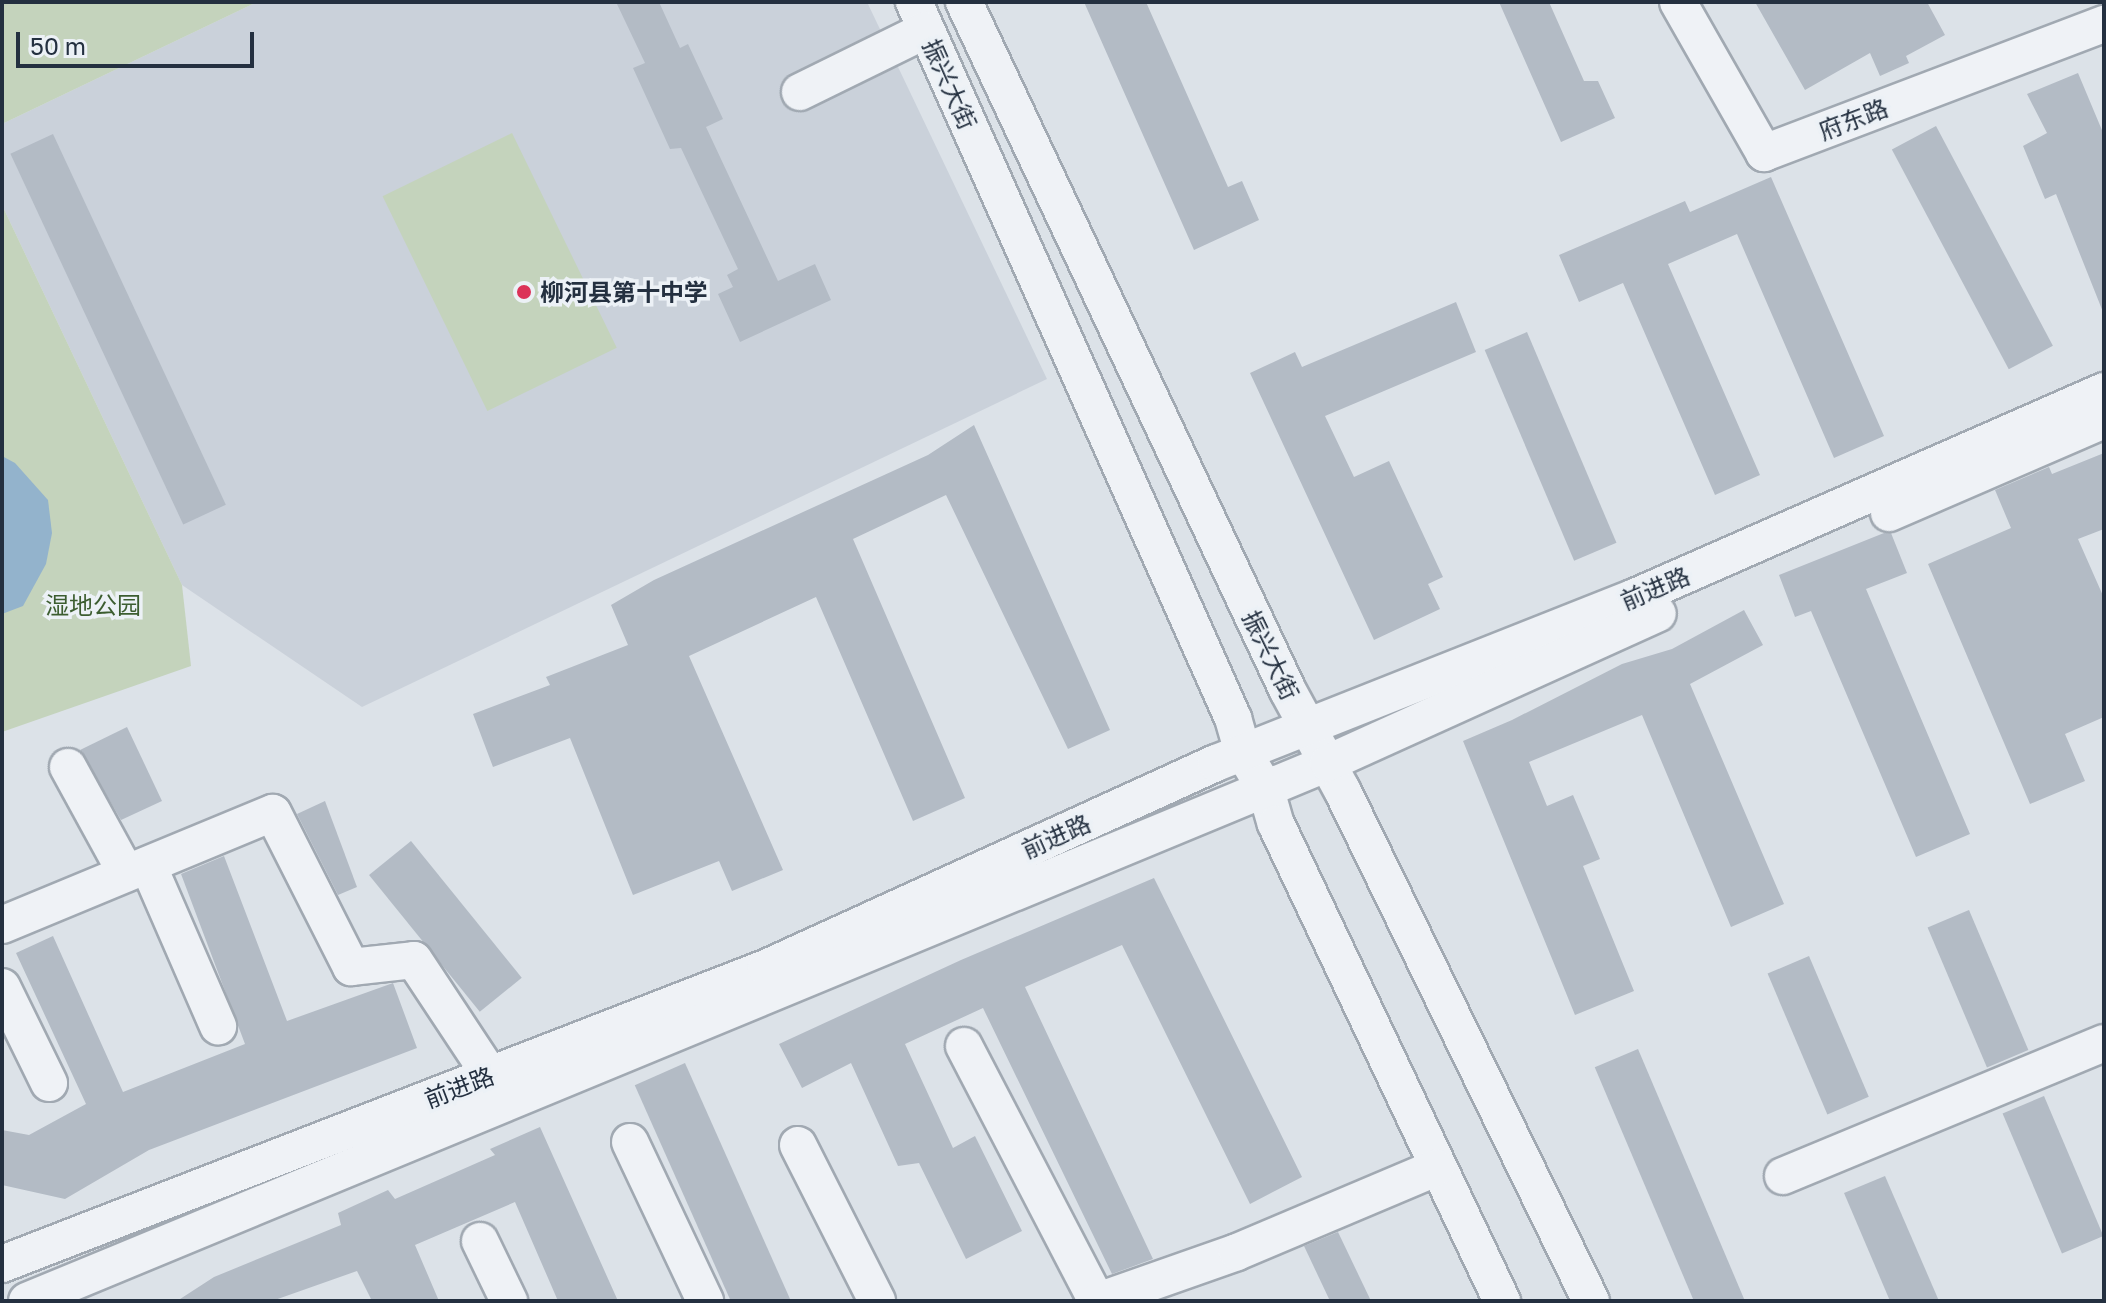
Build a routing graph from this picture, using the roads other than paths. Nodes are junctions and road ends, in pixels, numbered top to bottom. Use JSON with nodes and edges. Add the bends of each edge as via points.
{"nodes":[{"id":1,"x":964,"y":2,"type":"edge"},
{"id":2,"x":1678,"y":2,"type":"edge"},
{"id":3,"x":920,"y":16,"type":"edge"},
{"id":4,"x":2104,"y":24,"type":"edge"},
{"id":5,"x":800,"y":92,"type":"dead end"},
{"id":6,"x":2104,"y":391,"type":"edge"},
{"id":7,"x":2104,"y":420,"type":"edge"},
{"id":8,"x":1308,"y":728,"type":"junction"},
{"id":9,"x":1243,"y":752,"type":"junction"},
{"id":10,"x":1328,"y":763,"type":"junction"},
{"id":11,"x":68,"y":767,"type":"dead end"},
{"id":12,"x":1266,"y":790,"type":"junction"},
{"id":13,"x":137,"y":869,"type":"junction"},
{"id":14,"x":2,"y":925,"type":"edge"},
{"id":15,"x":2,"y":987,"type":"edge"},
{"id":16,"x":218,"y":1026,"type":"dead end"},
{"id":17,"x":2104,"y":1043,"type":"edge"},
{"id":18,"x":964,"y":1046,"type":"dead end"},
{"id":19,"x":490,"y":1075,"type":"junction"},
{"id":20,"x":49,"y":1083,"type":"dead end"},
{"id":21,"x":630,"y":1142,"type":"dead end"},
{"id":22,"x":798,"y":1145,"type":"dead end"},
{"id":23,"x":1436,"y":1168,"type":"junction"},
{"id":24,"x":1783,"y":1176,"type":"dead end"},
{"id":25,"x":480,"y":1241,"type":"dead end"},
{"id":26,"x":2,"y":1264,"type":"edge"},
{"id":27,"x":27,"y":1301,"type":"edge"},
{"id":28,"x":509,"y":1301,"type":"edge"},
{"id":29,"x":705,"y":1301,"type":"edge"},
{"id":30,"x":877,"y":1301,"type":"edge"},
{"id":31,"x":1097,"y":1301,"type":"edge"},
{"id":32,"x":1502,"y":1301,"type":"edge"},
{"id":33,"x":1591,"y":1301,"type":"edge"}],
"edges":[{"from":1,"to":8,"type":"street","name":"振兴大街"},
{"from":2,"to":4,"type":"street","name":"府东路","via":[[1764,153]]},
{"from":3,"to":5,"type":"street"},
{"from":3,"to":9,"type":"street","name":"振兴大街","via":[[1233,718]]},
{"from":6,"to":8,"type":"street","name":"前进路","via":[[1635,597]]},
{"from":7,"to":10,"type":"street","name":"前进路"},
{"from":8,"to":9,"type":"street","name":"前进路"},
{"from":8,"to":10,"type":"street","name":"振兴大街"},
{"from":9,"to":12,"type":"street","name":"振兴大街"},
{"from":9,"to":19,"type":"street","name":"前进路","via":[[766,968]]},
{"from":10,"to":12,"type":"street","name":"前进路"},
{"from":10,"to":33,"type":"street","name":"振兴大街"},
{"from":11,"to":13,"type":"street"},
{"from":12,"to":23,"type":"street","name":"振兴大街","via":[[1276,824]]},
{"from":12,"to":27,"type":"street","name":"前进路"},
{"from":13,"to":14,"type":"street"},
{"from":13,"to":16,"type":"street"},
{"from":13,"to":19,"type":"street","via":[[273,813],[351,967],[414,960]]},
{"from":15,"to":20,"type":"street"},
{"from":17,"to":24,"type":"street"},
{"from":18,"to":31,"type":"street"},
{"from":19,"to":26,"type":"street","name":"前进路"},
{"from":21,"to":29,"type":"street"},
{"from":22,"to":30,"type":"street"},
{"from":23,"to":31,"type":"street","via":[[1237,1252]]},
{"from":23,"to":32,"type":"street","name":"振兴大街"},
{"from":25,"to":28,"type":"street"}]}
